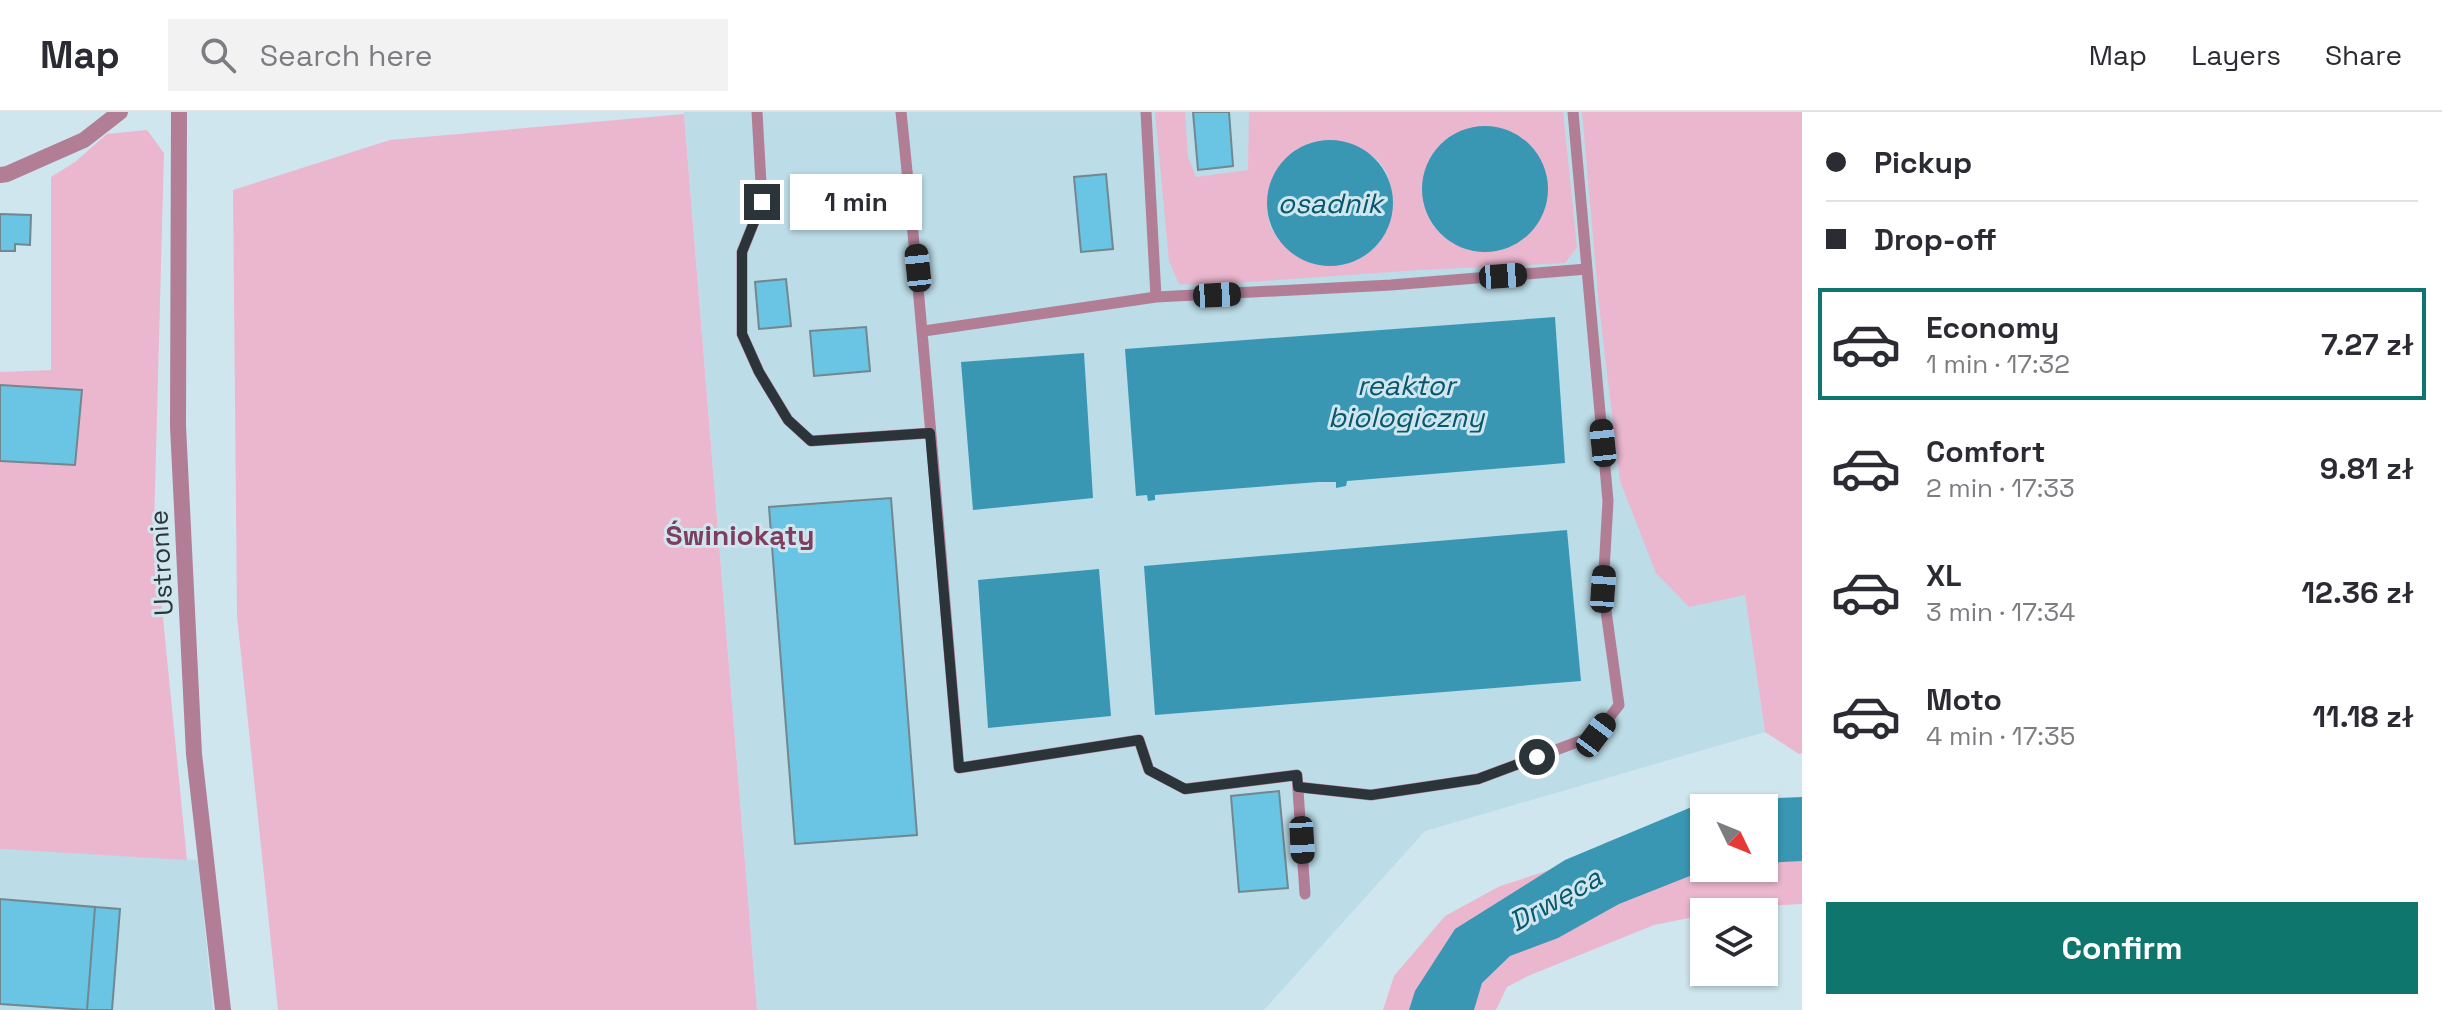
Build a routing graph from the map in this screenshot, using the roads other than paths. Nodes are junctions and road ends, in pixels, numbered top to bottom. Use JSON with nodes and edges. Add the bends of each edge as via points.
{"nodes":[{"id":1,"x":120,"y":112,"type":"edge"},
{"id":2,"x":179,"y":112,"type":"edge"},
{"id":3,"x":757,"y":112,"type":"edge"},
{"id":4,"x":901,"y":112,"type":"edge"},
{"id":5,"x":1146,"y":112,"type":"edge"},
{"id":6,"x":1573,"y":112,"type":"edge"},
{"id":7,"x":0,"y":175,"type":"edge"},
{"id":8,"x":1587,"y":269,"type":"junction"},
{"id":9,"x":1156,"y":297,"type":"junction"},
{"id":10,"x":924,"y":331,"type":"junction"},
{"id":11,"x":930,"y":433,"type":"junction"},
{"id":12,"x":1298,"y":787,"type":"junction"},
{"id":13,"x":1305,"y":894,"type":"dead end"},
{"id":14,"x":223,"y":1010,"type":"edge"}],
"edges":[{"from":1,"to":7,"type":"street","via":[[84,140]]},
{"from":2,"to":14,"type":"street","name":"Ustronie","via":[[178,426],[193,738]]},
{"from":3,"to":11,"type":"lane","via":[[762,202],[742,252],[742,334],[759,372],[788,420],[811,441]]},
{"from":4,"to":10,"type":"lane"},
{"from":5,"to":9,"type":"lane"},
{"from":6,"to":8,"type":"lane"},
{"from":8,"to":9,"type":"lane"},
{"from":8,"to":12,"type":"lane","via":[[1608,501],[1603,589],[1619,705],[1596,735],[1478,779],[1371,795]]},
{"from":9,"to":10,"type":"lane"},
{"from":10,"to":11,"type":"lane"},
{"from":11,"to":12,"type":"lane","via":[[959,768],[1139,740],[1149,770],[1185,789],[1297,775]]},
{"from":12,"to":13,"type":"lane"}]}
